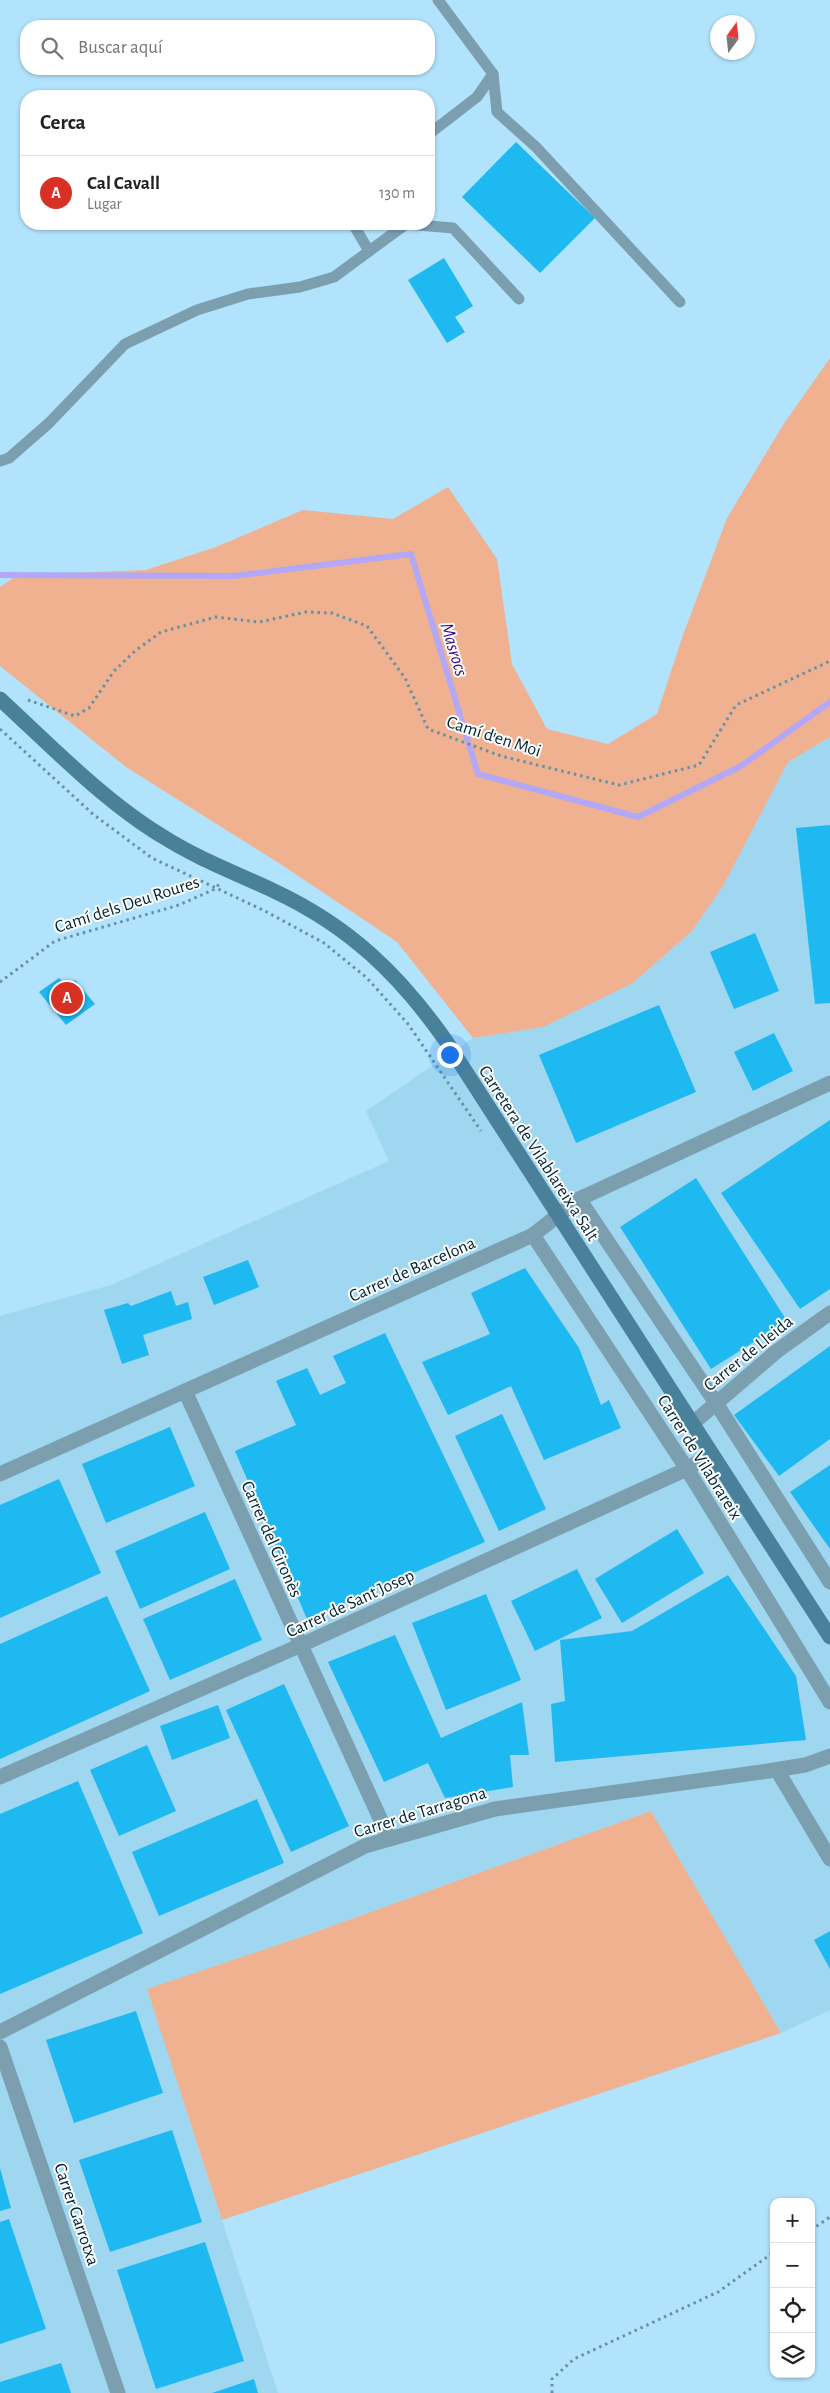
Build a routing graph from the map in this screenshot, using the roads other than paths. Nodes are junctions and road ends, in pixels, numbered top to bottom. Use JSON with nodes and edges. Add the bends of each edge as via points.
{"nodes":[{"id":1,"x":438,"y":0,"type":"edge"},
{"id":2,"x":494,"y":74,"type":"junction"},
{"id":3,"x":435,"y":129,"type":"edge"},
{"id":4,"x":435,"y":226,"type":"edge"},
{"id":5,"x":357,"y":230,"type":"edge"},
{"id":6,"x":398,"y":230,"type":"edge"},
{"id":7,"x":369,"y":251,"type":"junction"},
{"id":8,"x":520,"y":299,"type":"dead end"},
{"id":9,"x":680,"y":302,"type":"dead end"},
{"id":10,"x":0,"y":461,"type":"edge"},
{"id":11,"x":1,"y":700,"type":"edge"},
{"id":12,"x":830,"y":1083,"type":"edge"},
{"id":13,"x":579,"y":1200,"type":"junction"},
{"id":14,"x":558,"y":1217,"type":"junction"},
{"id":15,"x":534,"y":1235,"type":"junction"},
{"id":16,"x":830,"y":1313,"type":"edge"},
{"id":17,"x":185,"y":1391,"type":"junction"},
{"id":18,"x":716,"y":1403,"type":"junction"},
{"id":19,"x":692,"y":1424,"type":"junction"},
{"id":20,"x":711,"y":1454,"type":"junction"},
{"id":21,"x":687,"y":1469,"type":"junction"},
{"id":22,"x":0,"y":1474,"type":"edge"},
{"id":23,"x":830,"y":1582,"type":"edge"},
{"id":24,"x":830,"y":1636,"type":"edge"},
{"id":25,"x":299,"y":1646,"type":"junction"},
{"id":26,"x":830,"y":1702,"type":"edge"},
{"id":27,"x":830,"y":1756,"type":"edge"},
{"id":28,"x":777,"y":1770,"type":"junction"},
{"id":29,"x":0,"y":1777,"type":"edge"},
{"id":30,"x":389,"y":1838,"type":"junction"},
{"id":31,"x":830,"y":1859,"type":"edge"},
{"id":32,"x":0,"y":2032,"type":"edge"},
{"id":33,"x":0,"y":2047,"type":"edge"},
{"id":34,"x":118,"y":2393,"type":"edge"}],
"edges":[{"from":1,"to":2,"type":"lane"},
{"from":2,"to":3,"type":"lane","via":[[477,97]]},
{"from":2,"to":9,"type":"lane","via":[[497,112],[536,147]]},
{"from":4,"to":8,"type":"lane","via":[[453,228]]},
{"from":5,"to":7,"type":"lane"},
{"from":6,"to":7,"type":"lane"},
{"from":7,"to":10,"type":"lane","via":[[334,277],[300,287],[248,294],[197,310],[126,344],[49,423],[9,458]]},
{"from":11,"to":14,"type":"street","name":"Carretera de Vilablareix a Salt","via":[[121,807],[160,836],[301,904],[334,924],[394,974],[446,1041]]},
{"from":12,"to":13,"type":"street","name":"Carrer de Barcelona"},
{"from":13,"to":14,"type":"street","name":"Carrer de Barcelona"},
{"from":13,"to":18,"type":"street"},
{"from":14,"to":15,"type":"street","name":"Carrer de Barcelona"},
{"from":14,"to":19,"type":"street","name":"Carretera de Vilablareix a Salt"},
{"from":15,"to":17,"type":"street","name":"Carrer de Barcelona"},
{"from":15,"to":21,"type":"street","name":"Carrer de Vilabrareix"},
{"from":16,"to":18,"type":"street","name":"Carrer de Lleida","via":[[777,1351]]},
{"from":17,"to":22,"type":"street","name":"Carrer de Barcelona"},
{"from":17,"to":25,"type":"street","name":"Carrer del Gironès"},
{"from":18,"to":19,"type":"street","name":"Carrer de Lleida"},
{"from":18,"to":23,"type":"street"},
{"from":19,"to":20,"type":"street","name":"Carretera de Vilablareix a Salt"},
{"from":20,"to":21,"type":"street","name":"Carrer de Sant Josep"},
{"from":20,"to":24,"type":"street","name":"Carretera de Vilablareix a Salt"},
{"from":21,"to":25,"type":"street","name":"Carrer de Sant Josep"},
{"from":21,"to":26,"type":"street","name":"Carrer de Vilabrareix"},
{"from":25,"to":29,"type":"street","name":"Carrer de Sant Josep"},
{"from":25,"to":30,"type":"street","name":"Carrer del Gironès"},
{"from":27,"to":28,"type":"street","name":"Carrer de Tarragona"},
{"from":28,"to":30,"type":"street","name":"Carrer de Tarragona","via":[[495,1809]]},
{"from":28,"to":31,"type":"street"},
{"from":30,"to":32,"type":"street","name":"Carrer de Tarragona","via":[[366,1846]]},
{"from":33,"to":34,"type":"street","name":"Carrer Garrotxa"}]}
